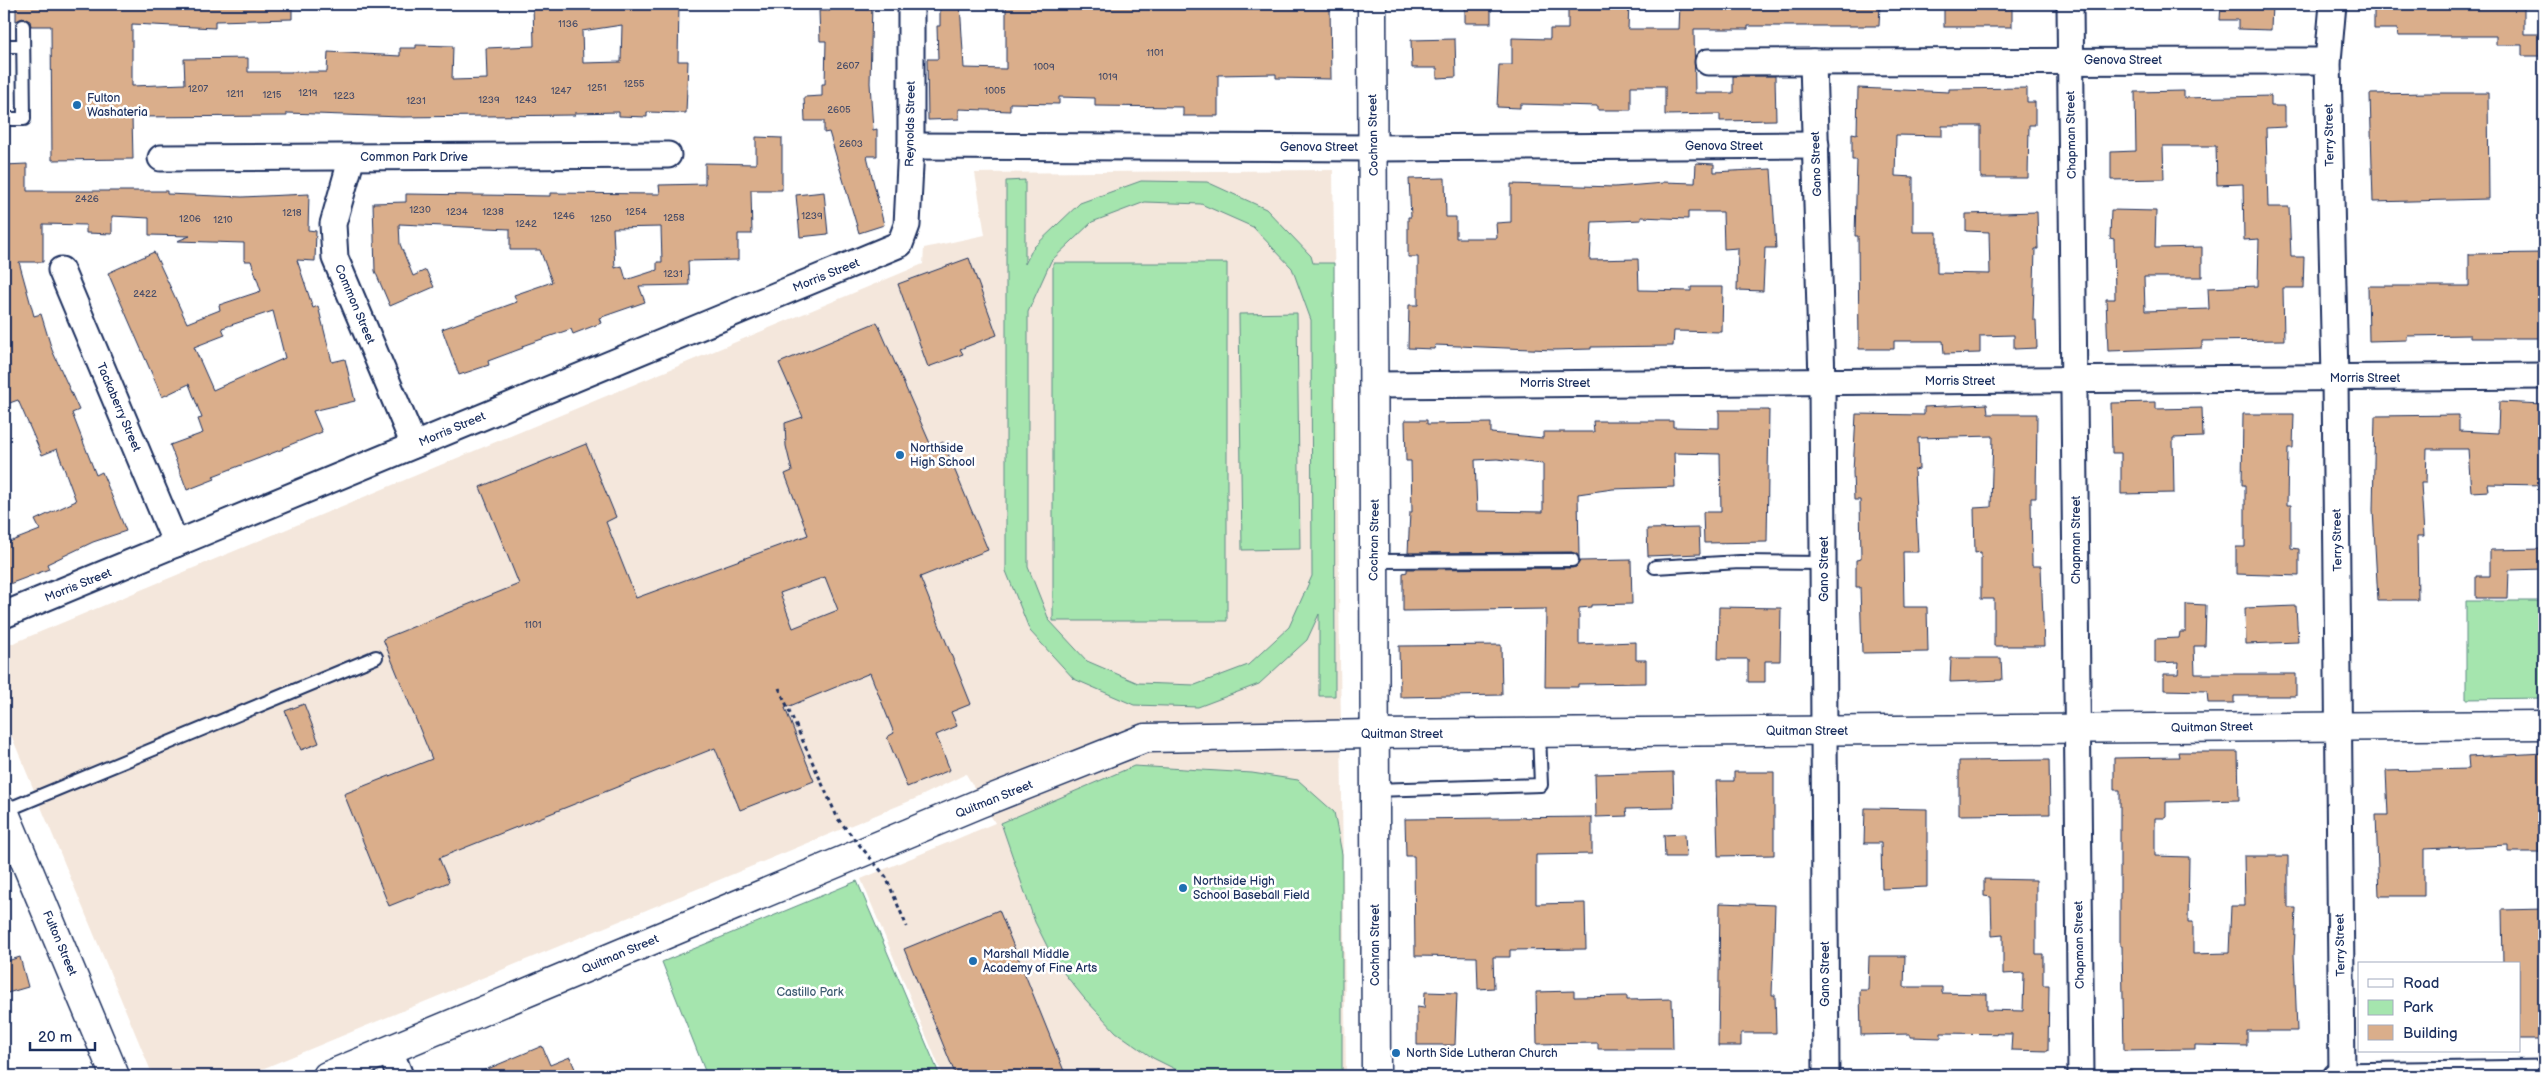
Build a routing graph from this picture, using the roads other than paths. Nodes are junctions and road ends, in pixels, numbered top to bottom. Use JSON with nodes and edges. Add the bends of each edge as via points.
{"nodes":[{"id":1,"x":911,"y":4,"type":"edge"},
{"id":2,"x":1372,"y":4,"type":"edge"},
{"id":3,"x":2070,"y":4,"type":"edge"},
{"id":4,"x":2334,"y":4,"type":"edge"},
{"id":5,"x":23,"y":26,"type":"dead end"},
{"id":6,"x":4,"y":46,"type":"edge"},
{"id":7,"x":23,"y":46,"type":"junction"},
{"id":8,"x":2070,"y":60,"type":"junction"},
{"id":9,"x":2328,"y":61,"type":"junction"},
{"id":10,"x":1708,"y":62,"type":"dead end"},
{"id":11,"x":1813,"y":62,"type":"junction"},
{"id":12,"x":4,"y":119,"type":"edge"},
{"id":13,"x":1816,"y":145,"type":"junction"},
{"id":14,"x":911,"y":146,"type":"junction"},
{"id":15,"x":1374,"y":148,"type":"junction"},
{"id":16,"x":668,"y":155,"type":"dead end"},
{"id":17,"x":352,"y":157,"type":"junction"},
{"id":18,"x":161,"y":158,"type":"dead end"},
{"id":19,"x":900,"y":244,"type":"joint"},
{"id":20,"x":61,"y":270,"type":"dead end"},
{"id":21,"x":2544,"y":376,"type":"edge"},
{"id":22,"x":2335,"y":378,"type":"junction"},
{"id":23,"x":2074,"y":381,"type":"junction"},
{"id":24,"x":1822,"y":382,"type":"junction"},
{"id":25,"x":1376,"y":384,"type":"junction"},
{"id":26,"x":414,"y":445,"type":"junction"},
{"id":27,"x":176,"y":544,"type":"junction"},
{"id":28,"x":1572,"y":560,"type":"dead end"},
{"id":29,"x":1374,"y":561,"type":"junction"},
{"id":30,"x":1824,"y":563,"type":"junction"},
{"id":31,"x":1655,"y":568,"type":"dead end"},
{"id":32,"x":4,"y":615,"type":"edge"},
{"id":33,"x":376,"y":657,"type":"dead end"},
{"id":34,"x":2544,"y":725,"type":"edge"},
{"id":35,"x":2339,"y":726,"type":"junction"},
{"id":36,"x":1825,"y":730,"type":"junction"},
{"id":37,"x":2077,"y":730,"type":"junction"},
{"id":38,"x":1539,"y":733,"type":"junction"},
{"id":39,"x":1372,"y":734,"type":"junction"},
{"id":40,"x":1374,"y":790,"type":"junction"},
{"id":41,"x":4,"y":811,"type":"edge"},
{"id":42,"x":390,"y":1051,"type":"junction"},
{"id":43,"x":2544,"y":1073,"type":"edge"},
{"id":44,"x":115,"y":1076,"type":"edge"},
{"id":45,"x":327,"y":1076,"type":"edge"},
{"id":46,"x":400,"y":1076,"type":"edge"},
{"id":47,"x":1376,"y":1076,"type":"edge"},
{"id":48,"x":1826,"y":1076,"type":"edge"},
{"id":49,"x":2081,"y":1076,"type":"edge"},
{"id":50,"x":2336,"y":1076,"type":"edge"},
{"id":51,"x":2342,"y":1076,"type":"edge"}],
"edges":[{"from":1,"to":14,"type":"street","name":"Reynolds Street"},
{"from":2,"to":15,"type":"main road","name":"Cochran Street"},
{"from":3,"to":8,"type":"street","name":"Chapman Street"},
{"from":4,"to":9,"type":"street","name":"Terry Street"},
{"from":5,"to":7,"type":"lane"},
{"from":6,"to":7,"type":"lane"},
{"from":7,"to":12,"type":"lane","via":[[24,119]]},
{"from":8,"to":9,"type":"street","name":"Genova Street"},
{"from":8,"to":11,"type":"street","name":"Genova Street"},
{"from":8,"to":23,"type":"street","name":"Chapman Street"},
{"from":9,"to":22,"type":"street","name":"Terry Street"},
{"from":10,"to":11,"type":"street","name":"Genova Street"},
{"from":11,"to":13,"type":"street","name":"Gano Street"},
{"from":13,"to":15,"type":"street","name":"Genova Street"},
{"from":13,"to":24,"type":"street","name":"Gano Street"},
{"from":14,"to":15,"type":"street","name":"Genova Street"},
{"from":14,"to":19,"type":"street","name":"Reynolds Street","via":[[907,225]]},
{"from":15,"to":25,"type":"main road","name":"Cochran Street"},
{"from":16,"to":17,"type":"street","name":"Common Park Drive"},
{"from":17,"to":18,"type":"street","name":"Common Park Drive"},
{"from":17,"to":26,"type":"street","name":"Common Street","via":[[333,224],[336,258]]},
{"from":19,"to":26,"type":"street","name":"Morris Street"},
{"from":20,"to":27,"type":"street","name":"Tackaberry Street"},
{"from":21,"to":22,"type":"street","name":"Morris Street"},
{"from":22,"to":23,"type":"street","name":"Morris Street"},
{"from":22,"to":35,"type":"street","name":"Terry Street"},
{"from":23,"to":24,"type":"street","name":"Morris Street"},
{"from":23,"to":37,"type":"street","name":"Chapman Street"},
{"from":24,"to":25,"type":"street","name":"Morris Street"},
{"from":24,"to":30,"type":"street","name":"Gano Street"},
{"from":25,"to":29,"type":"main road","name":"Cochran Street"},
{"from":26,"to":27,"type":"street","name":"Morris Street"},
{"from":27,"to":32,"type":"street","name":"Morris Street"},
{"from":28,"to":29,"type":"lane"},
{"from":29,"to":39,"type":"main road","name":"Cochran Street"},
{"from":30,"to":31,"type":"lane","via":[[1740,562]]},
{"from":30,"to":36,"type":"street","name":"Gano Street"},
{"from":33,"to":41,"type":"lane"},
{"from":34,"to":35,"type":"main road","name":"Quitman Street"},
{"from":35,"to":37,"type":"main road","name":"Quitman Street"},
{"from":35,"to":51,"type":"street","name":"Terry Street"},
{"from":36,"to":37,"type":"main road","name":"Quitman Street"},
{"from":36,"to":38,"type":"main road","name":"Quitman Street"},
{"from":36,"to":48,"type":"street","name":"Gano Street"},
{"from":37,"to":49,"type":"street","name":"Chapman Street"},
{"from":38,"to":39,"type":"main road","name":"Quitman Street"},
{"from":38,"to":40,"type":"lane","via":[[1541,785]]},
{"from":39,"to":40,"type":"main road","name":"Cochran Street"},
{"from":39,"to":42,"type":"main road","name":"Quitman Street","via":[[1145,738],[978,804]]},
{"from":40,"to":47,"type":"main road","name":"Cochran Street"},
{"from":41,"to":44,"type":"main road","name":"Fulton Street"},
{"from":42,"to":45,"type":"main road","name":"Quitman Street"},
{"from":42,"to":46,"type":"street"},
{"from":43,"to":51,"type":"street"},
{"from":50,"to":51,"type":"street"}]}
